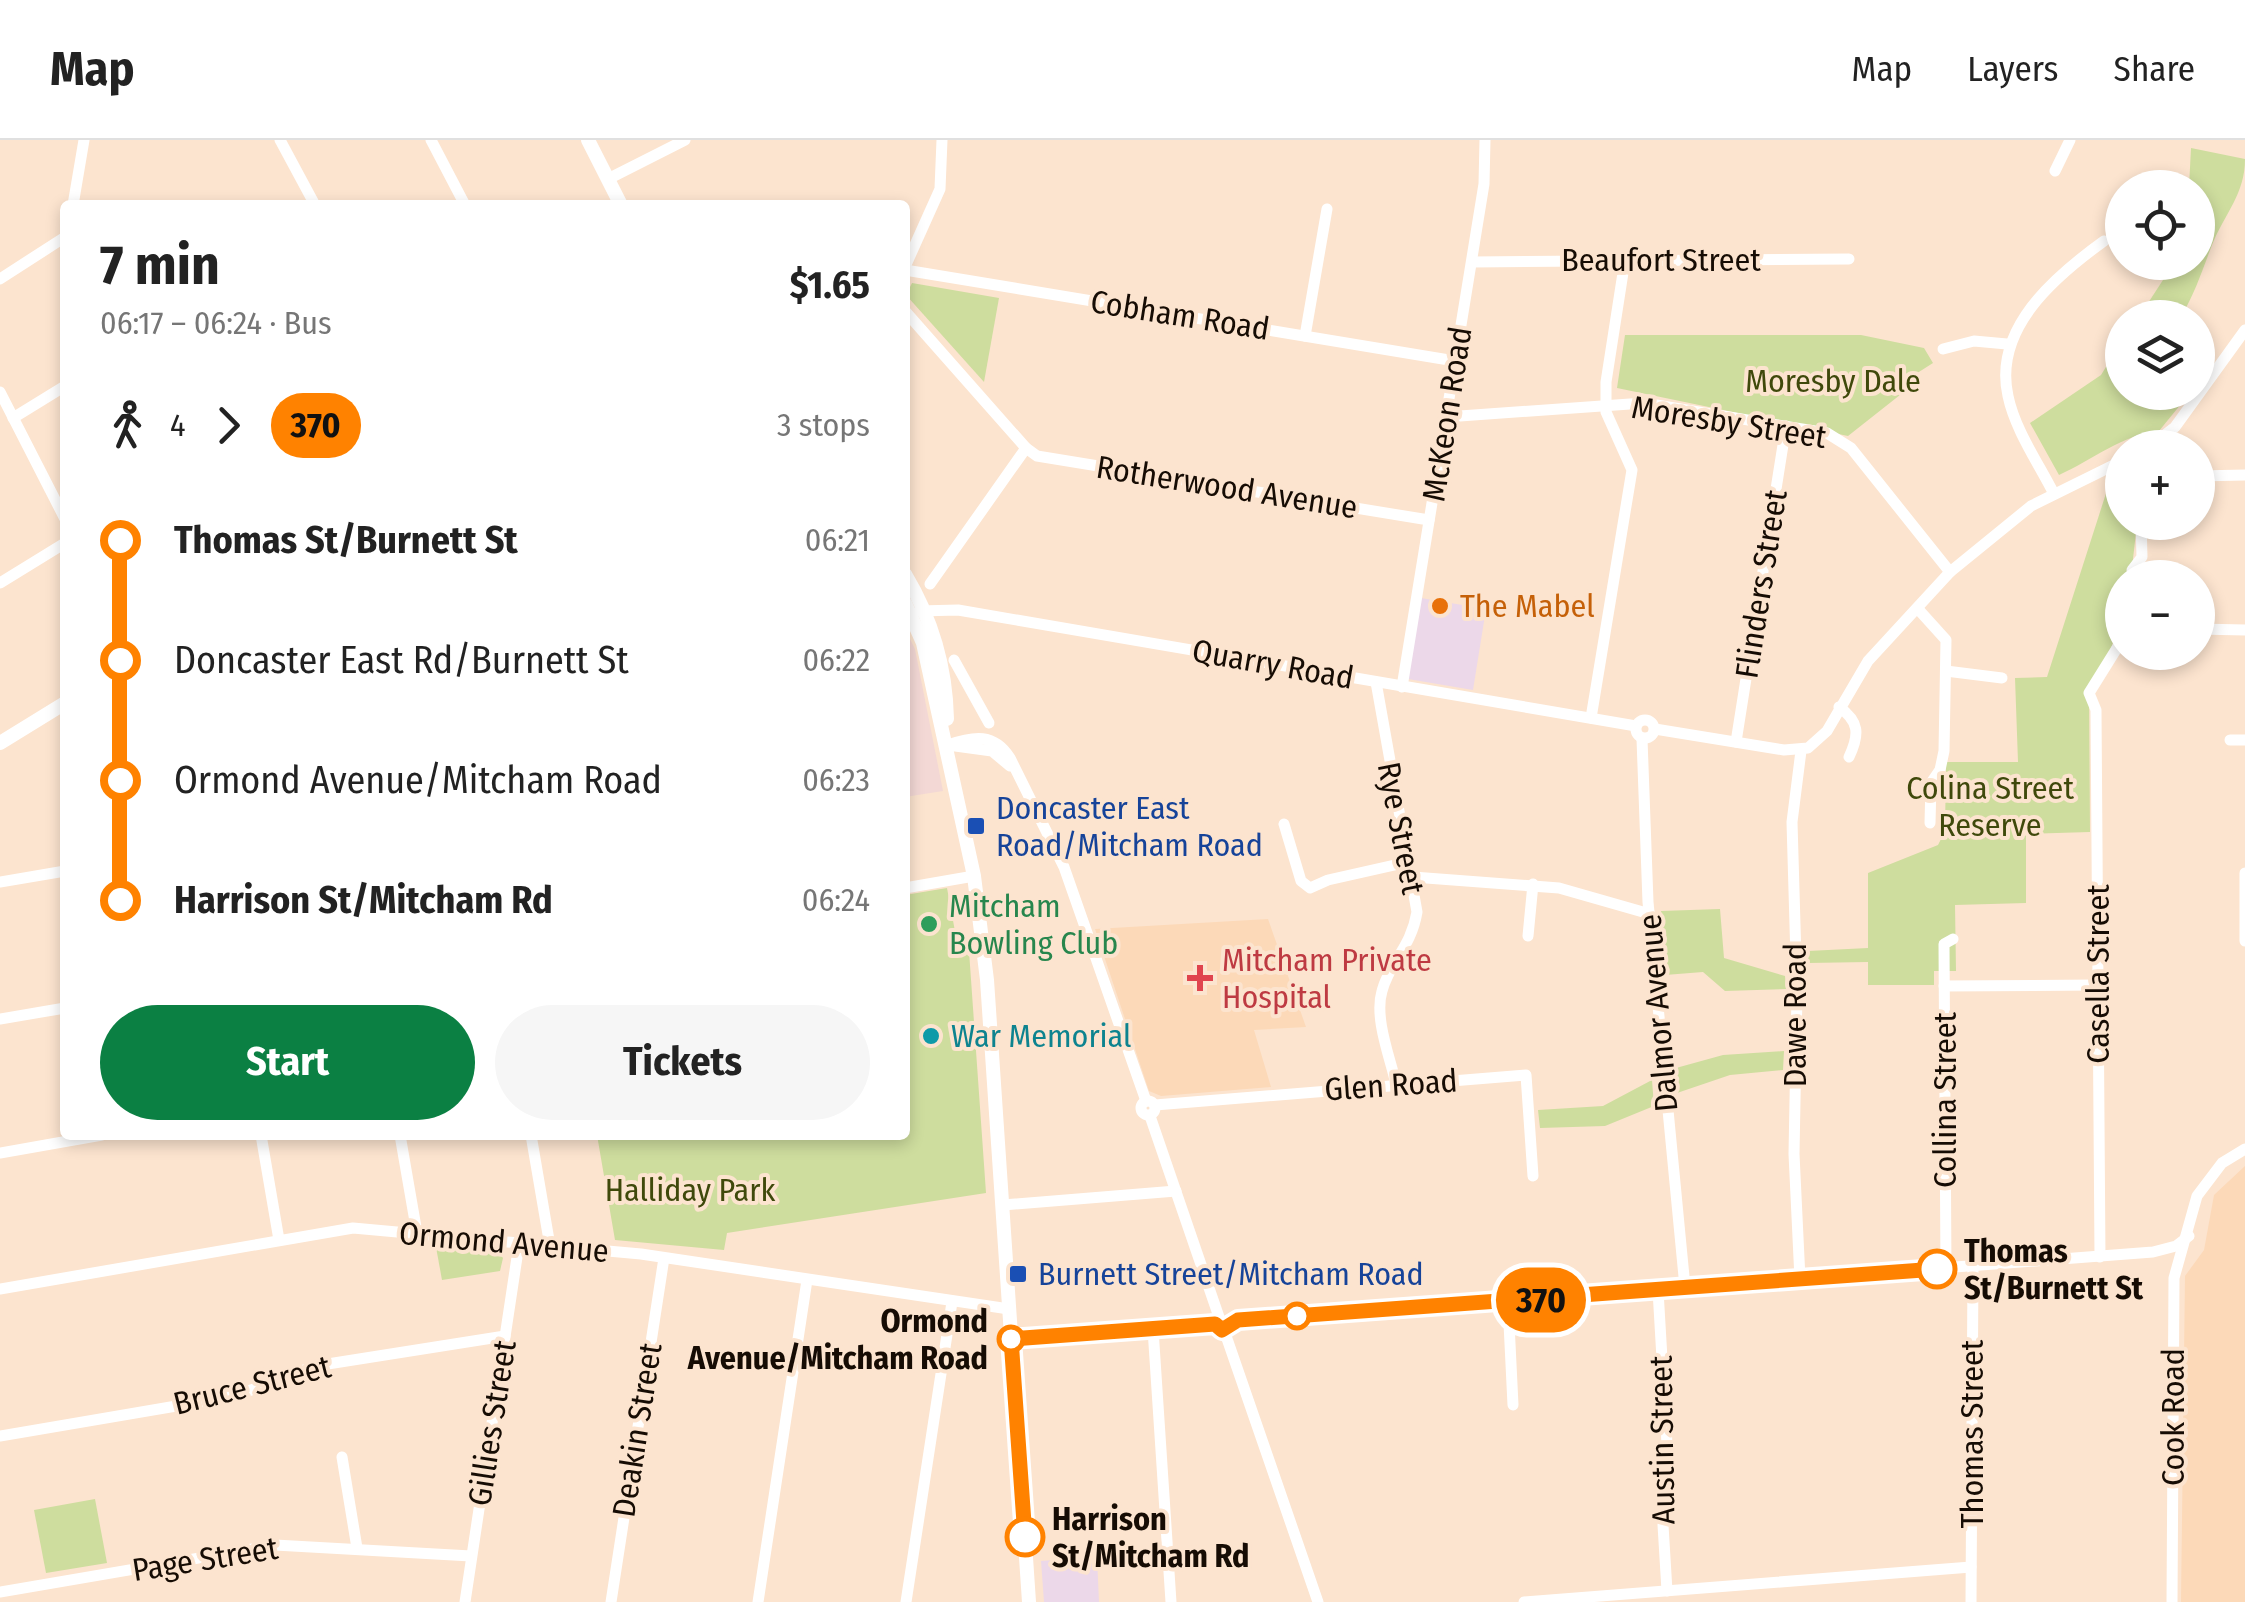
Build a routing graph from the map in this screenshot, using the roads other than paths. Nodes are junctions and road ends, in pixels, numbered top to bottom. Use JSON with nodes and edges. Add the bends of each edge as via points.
{"nodes":[{"id":1,"x":84,"y":140,"type":"edge"},
{"id":2,"x":280,"y":140,"type":"edge"},
{"id":3,"x":431,"y":140,"type":"edge"},
{"id":4,"x":588,"y":140,"type":"edge"},
{"id":5,"x":685,"y":140,"type":"edge"},
{"id":6,"x":942,"y":140,"type":"edge"},
{"id":7,"x":1484,"y":140,"type":"edge"},
{"id":8,"x":2070,"y":140,"type":"edge"},
{"id":9,"x":2055,"y":170,"type":"dead end"},
{"id":10,"x":608,"y":179,"type":"junction"},
{"id":11,"x":74,"y":200,"type":"edge"},
{"id":12,"x":313,"y":200,"type":"edge"},
{"id":13,"x":463,"y":200,"type":"edge"},
{"id":14,"x":618,"y":200,"type":"edge"},
{"id":15,"x":1327,"y":209,"type":"dead end"},
{"id":16,"x":60,"y":240,"type":"edge"},
{"id":17,"x":2104,"y":241,"type":"dead end"},
{"id":18,"x":910,"y":257,"type":"edge"},
{"id":19,"x":1849,"y":259,"type":"dead end"},
{"id":20,"x":1624,"y":260,"type":"junction"},
{"id":21,"x":1472,"y":262,"type":"junction"},
{"id":22,"x":910,"y":269,"type":"edge"},
{"id":23,"x":0,"y":279,"type":"edge"},
{"id":24,"x":910,"y":317,"type":"edge"},
{"id":25,"x":2245,"y":330,"type":"edge"},
{"id":26,"x":1306,"y":336,"type":"junction"},
{"id":27,"x":2008,"y":344,"type":"junction"},
{"id":28,"x":1942,"y":349,"type":"dead end"},
{"id":29,"x":1455,"y":361,"type":"junction"},
{"id":30,"x":60,"y":389,"type":"edge"},
{"id":31,"x":0,"y":392,"type":"edge"},
{"id":32,"x":1607,"y":404,"type":"junction"},
{"id":33,"x":13,"y":418,"type":"junction"},
{"id":34,"x":1446,"y":418,"type":"junction"},
{"id":35,"x":1786,"y":426,"type":"junction"},
{"id":36,"x":2171,"y":430,"type":"edge"},
{"id":37,"x":1026,"y":448,"type":"junction"},
{"id":38,"x":2105,"y":468,"type":"edge"},
{"id":39,"x":2245,"y":475,"type":"edge"},
{"id":40,"x":2215,"y":476,"type":"edge"},
{"id":41,"x":2054,"y":494,"type":"junction"},
{"id":42,"x":60,"y":510,"type":"edge"},
{"id":43,"x":1429,"y":520,"type":"junction"},
{"id":44,"x":60,"y":546,"type":"edge"},
{"id":45,"x":1950,"y":572,"type":"junction"},
{"id":46,"x":0,"y":583,"type":"edge"},
{"id":47,"x":930,"y":584,"type":"dead end"},
{"id":48,"x":913,"y":608,"type":"edge"},
{"id":49,"x":1918,"y":609,"type":"junction"},
{"id":50,"x":2215,"y":629,"type":"edge"},
{"id":51,"x":2245,"y":630,"type":"edge"},
{"id":52,"x":954,"y":660,"type":"dead end"},
{"id":53,"x":2105,"y":667,"type":"edge"},
{"id":54,"x":1946,"y":671,"type":"junction"},
{"id":55,"x":2002,"y":678,"type":"dead end"},
{"id":56,"x":1376,"y":682,"type":"junction"},
{"id":57,"x":1402,"y":686,"type":"junction"},
{"id":58,"x":973,"y":697,"type":"junction"},
{"id":59,"x":947,"y":701,"type":"junction"},
{"id":60,"x":60,"y":706,"type":"edge"},
{"id":61,"x":1839,"y":707,"type":"junction"},
{"id":62,"x":1591,"y":718,"type":"junction"},
{"id":63,"x":989,"y":723,"type":"dead end"},
{"id":64,"x":1636,"y":726,"type":"junction"},
{"id":65,"x":1654,"y":729,"type":"junction"},
{"id":66,"x":1642,"y":738,"type":"junction"},
{"id":67,"x":2230,"y":740,"type":"dead end"},
{"id":68,"x":2245,"y":740,"type":"edge"},
{"id":69,"x":1736,"y":742,"type":"junction"},
{"id":70,"x":0,"y":743,"type":"edge"},
{"id":71,"x":948,"y":745,"type":"junction"},
{"id":72,"x":1802,"y":751,"type":"junction"},
{"id":73,"x":1849,"y":757,"type":"dead end"},
{"id":74,"x":1930,"y":823,"type":"dead end"},
{"id":75,"x":1284,"y":824,"type":"dead end"},
{"id":76,"x":1408,"y":862,"type":"junction"},
{"id":77,"x":60,"y":872,"type":"edge"},
{"id":78,"x":2245,"y":873,"type":"edge"},
{"id":79,"x":974,"y":876,"type":"junction"},
{"id":80,"x":1412,"y":877,"type":"junction"},
{"id":81,"x":0,"y":882,"type":"edge"},
{"id":82,"x":1533,"y":884,"type":"junction"},
{"id":83,"x":910,"y":887,"type":"edge"},
{"id":84,"x":1650,"y":914,"type":"junction"},
{"id":85,"x":1528,"y":936,"type":"dead end"},
{"id":86,"x":1954,"y":939,"type":"dead end"},
{"id":87,"x":2245,"y":941,"type":"edge"},
{"id":88,"x":2098,"y":985,"type":"junction"},
{"id":89,"x":1944,"y":986,"type":"junction"},
{"id":90,"x":60,"y":1009,"type":"edge"},
{"id":91,"x":0,"y":1019,"type":"edge"},
{"id":92,"x":1396,"y":1084,"type":"junction"},
{"id":93,"x":1151,"y":1107,"type":"junction"},
{"id":94,"x":74,"y":1140,"type":"edge"},
{"id":95,"x":262,"y":1140,"type":"edge"},
{"id":96,"x":401,"y":1140,"type":"edge"},
{"id":97,"x":532,"y":1140,"type":"edge"},
{"id":98,"x":2245,"y":1149,"type":"edge"},
{"id":99,"x":0,"y":1153,"type":"edge"},
{"id":100,"x":1534,"y":1176,"type":"dead end"},
{"id":101,"x":1176,"y":1190,"type":"junction"},
{"id":102,"x":1002,"y":1205,"type":"junction"},
{"id":103,"x":417,"y":1233,"type":"junction"},
{"id":104,"x":2189,"y":1236,"type":"junction"},
{"id":105,"x":280,"y":1240,"type":"junction"},
{"id":106,"x":518,"y":1244,"type":"junction"},
{"id":107,"x":550,"y":1246,"type":"junction"},
{"id":108,"x":2153,"y":1252,"type":"junction"},
{"id":109,"x":2100,"y":1256,"type":"junction"},
{"id":110,"x":664,"y":1258,"type":"junction"},
{"id":111,"x":1973,"y":1267,"type":"junction"},
{"id":112,"x":2177,"y":1268,"type":"junction"},
{"id":113,"x":1946,"y":1269,"type":"junction"},
{"id":114,"x":1800,"y":1279,"type":"junction"},
{"id":115,"x":807,"y":1280,"type":"junction"},
{"id":116,"x":1685,"y":1287,"type":"junction"},
{"id":117,"x":0,"y":1289,"type":"edge"},
{"id":118,"x":1658,"y":1290,"type":"junction"},
{"id":119,"x":952,"y":1302,"type":"junction"},
{"id":120,"x":1508,"y":1303,"type":"junction"},
{"id":121,"x":1009,"y":1309,"type":"junction"},
{"id":122,"x":1222,"y":1323,"type":"junction"},
{"id":123,"x":1153,"y":1329,"type":"junction"},
{"id":124,"x":505,"y":1336,"type":"junction"},
{"id":125,"x":1011,"y":1339,"type":"junction"},
{"id":126,"x":1513,"y":1405,"type":"dead end"},
{"id":127,"x":0,"y":1436,"type":"edge"},
{"id":128,"x":342,"y":1457,"type":"dead end"},
{"id":129,"x":357,"y":1548,"type":"junction"},
{"id":130,"x":471,"y":1556,"type":"junction"},
{"id":131,"x":1971,"y":1567,"type":"junction"},
{"id":132,"x":1667,"y":1591,"type":"junction"},
{"id":133,"x":0,"y":1592,"type":"edge"},
{"id":134,"x":465,"y":1602,"type":"edge"},
{"id":135,"x":611,"y":1602,"type":"edge"},
{"id":136,"x":758,"y":1602,"type":"edge"},
{"id":137,"x":906,"y":1602,"type":"edge"},
{"id":138,"x":1029,"y":1602,"type":"edge"},
{"id":139,"x":1171,"y":1602,"type":"edge"},
{"id":140,"x":1318,"y":1602,"type":"edge"},
{"id":141,"x":1524,"y":1602,"type":"edge"},
{"id":142,"x":1971,"y":1602,"type":"edge"},
{"id":143,"x":2172,"y":1602,"type":"edge"}],
"edges":[{"from":1,"to":11,"type":"street"},
{"from":2,"to":12,"type":"street"},
{"from":3,"to":13,"type":"street"},
{"from":4,"to":10,"type":"main road"},
{"from":5,"to":10,"type":"street"},
{"from":6,"to":18,"type":"street","via":[[940,189]]},
{"from":7,"to":21,"type":"street","name":"McKeon Road"},
{"from":8,"to":9,"type":"street"},
{"from":10,"to":14,"type":"main road"},
{"from":15,"to":26,"type":"street"},
{"from":16,"to":23,"type":"street"},
{"from":17,"to":27,"type":"street","via":[[2075,262]]},
{"from":19,"to":20,"type":"street","name":"Beaufort Street"},
{"from":20,"to":21,"type":"street","name":"Beaufort Street"},
{"from":20,"to":32,"type":"street"},
{"from":21,"to":29,"type":"street","name":"McKeon Road"},
{"from":22,"to":26,"type":"street","name":"Cobham Road"},
{"from":24,"to":37,"type":"street"},
{"from":25,"to":36,"type":"street"},
{"from":26,"to":29,"type":"street","name":"Cobham Road"},
{"from":27,"to":28,"type":"street","via":[[1974,341]]},
{"from":27,"to":41,"type":"street","via":[[2008,398]]},
{"from":29,"to":34,"type":"street","name":"McKeon Road"},
{"from":30,"to":33,"type":"street"},
{"from":31,"to":33,"type":"street"},
{"from":32,"to":34,"type":"street","name":"Moresby Street"},
{"from":32,"to":35,"type":"street","name":"Moresby Street","via":[[1644,403]]},
{"from":32,"to":62,"type":"street","via":[[1632,470]]},
{"from":33,"to":42,"type":"street"},
{"from":34,"to":43,"type":"street","name":"McKeon Road"},
{"from":35,"to":45,"type":"street","name":"Moresby Street","via":[[1840,438]]},
{"from":35,"to":69,"type":"street","name":"Flinders Street"},
{"from":37,"to":43,"type":"street","name":"Rotherwood Avenue","via":[[1037,456]]},
{"from":37,"to":47,"type":"street"},
{"from":38,"to":41,"type":"street"},
{"from":39,"to":40,"type":"street"},
{"from":41,"to":45,"type":"street","via":[[2008,521]]},
{"from":43,"to":57,"type":"street","name":"McKeon Road"},
{"from":44,"to":46,"type":"street"},
{"from":45,"to":49,"type":"street"},
{"from":48,"to":56,"type":"street","name":"Quarry Road","via":[[958,610]]},
{"from":48,"to":59,"type":"main road","via":[[940,653]]},
{"from":48,"to":71,"type":"main road"},
{"from":49,"to":54,"type":"street","via":[[1946,640]]},
{"from":49,"to":61,"type":"street","via":[[1868,660]]},
{"from":50,"to":51,"type":"street"},
{"from":52,"to":58,"type":"street"},
{"from":53,"to":88,"type":"street","name":"Casella Street","via":[[2089,693],[2096,710]]},
{"from":54,"to":55,"type":"street"},
{"from":54,"to":74,"type":"street","via":[[1944,751],[1930,783]]},
{"from":56,"to":57,"type":"street","name":"Quarry Road"},
{"from":56,"to":76,"type":"street","name":"Rye Street"},
{"from":57,"to":62,"type":"street","name":"Quarry Road"},
{"from":58,"to":59,"type":"street","via":[[958,694]]},
{"from":58,"to":63,"type":"street"},
{"from":59,"to":71,"type":"main road"},
{"from":60,"to":70,"type":"main road"},
{"from":61,"to":72,"type":"street","via":[[1816,743]]},
{"from":61,"to":73,"type":"street","via":[[1856,726]]},
{"from":62,"to":64,"type":"street","name":"Quarry Road"},
{"from":64,"to":65,"type":"street","name":"Quarry Road","via":[[1646,720]]},
{"from":64,"to":66,"type":"street"},
{"from":65,"to":66,"type":"street"},
{"from":65,"to":69,"type":"street","name":"Quarry Road"},
{"from":66,"to":84,"type":"street","name":"Dalmor Avenue"},
{"from":67,"to":68,"type":"street"},
{"from":69,"to":72,"type":"street","name":"Quarry Road"},
{"from":71,"to":79,"type":"main road"},
{"from":71,"to":93,"type":"street","via":[[971,737],[1001,744],[1064,868]]},
{"from":72,"to":114,"type":"street","name":"Dawe Road","via":[[1792,822]]},
{"from":75,"to":76,"type":"street","via":[[1301,880],[1310,888]]},
{"from":76,"to":80,"type":"street","name":"Rye Street"},
{"from":77,"to":81,"type":"street"},
{"from":78,"to":87,"type":"street"},
{"from":79,"to":83,"type":"street"},
{"from":79,"to":102,"type":"main road"},
{"from":80,"to":82,"type":"street"},
{"from":80,"to":92,"type":"street","name":"Rye Street","via":[[1413,934],[1380,1001]]},
{"from":82,"to":84,"type":"street"},
{"from":82,"to":85,"type":"street"},
{"from":84,"to":116,"type":"street","name":"Dalmor Avenue"},
{"from":86,"to":89,"type":"street","name":"Collina Street","via":[[1944,942]]},
{"from":88,"to":89,"type":"street"},
{"from":88,"to":109,"type":"street","name":"Casella Street"},
{"from":89,"to":113,"type":"street","name":"Collina Street"},
{"from":90,"to":91,"type":"street"},
{"from":92,"to":93,"type":"street","name":"Glen Road"},
{"from":92,"to":100,"type":"street","name":"Glen Road","via":[[1526,1075]]},
{"from":93,"to":101,"type":"street"},
{"from":94,"to":99,"type":"street"},
{"from":95,"to":105,"type":"street"},
{"from":96,"to":103,"type":"street"},
{"from":97,"to":107,"type":"street"},
{"from":98,"to":104,"type":"street","name":"Cook Road","via":[[2209,1176],[2197,1196]]},
{"from":101,"to":102,"type":"street"},
{"from":101,"to":122,"type":"street"},
{"from":102,"to":121,"type":"main road"},
{"from":103,"to":105,"type":"street","name":"Ormond Avenue","via":[[353,1228]]},
{"from":103,"to":106,"type":"street","name":"Ormond Avenue"},
{"from":104,"to":108,"type":"street"},
{"from":104,"to":112,"type":"street","name":"Cook Road"},
{"from":105,"to":117,"type":"street","name":"Ormond Avenue"},
{"from":106,"to":107,"type":"street","name":"Ormond Avenue"},
{"from":106,"to":124,"type":"street","name":"Gillies Street"},
{"from":107,"to":110,"type":"street","name":"Ormond Avenue"},
{"from":108,"to":109,"type":"street"},
{"from":108,"to":112,"type":"street"},
{"from":109,"to":111,"type":"street"},
{"from":110,"to":115,"type":"street","name":"Ormond Avenue"},
{"from":110,"to":135,"type":"street","name":"Deakin Street"},
{"from":111,"to":113,"type":"street"},
{"from":111,"to":131,"type":"street","name":"Thomas Street"},
{"from":112,"to":143,"type":"street","name":"Cook Road"},
{"from":113,"to":114,"type":"street"},
{"from":114,"to":116,"type":"street"},
{"from":115,"to":119,"type":"street","name":"Ormond Avenue"},
{"from":115,"to":136,"type":"street"},
{"from":116,"to":118,"type":"street"},
{"from":118,"to":120,"type":"street"},
{"from":118,"to":132,"type":"street","name":"Austin Street","via":[[1669,1479],[1663,1525]]},
{"from":119,"to":121,"type":"street","name":"Ormond Avenue"},
{"from":119,"to":137,"type":"street"},
{"from":120,"to":122,"type":"street"},
{"from":120,"to":126,"type":"street"},
{"from":121,"to":125,"type":"main road"},
{"from":122,"to":123,"type":"street"},
{"from":122,"to":140,"type":"street"},
{"from":123,"to":125,"type":"street"},
{"from":123,"to":139,"type":"street"},
{"from":124,"to":127,"type":"street","name":"Bruce Street","via":[[316,1366],[236,1396]]},
{"from":124,"to":130,"type":"street","name":"Gillies Street"},
{"from":125,"to":138,"type":"main road"},
{"from":128,"to":129,"type":"street"},
{"from":129,"to":130,"type":"street","name":"Page Street"},
{"from":129,"to":133,"type":"street","name":"Page Street","via":[[275,1545]]},
{"from":130,"to":134,"type":"street","name":"Gillies Street"},
{"from":131,"to":132,"type":"street"},
{"from":131,"to":142,"type":"street","name":"Thomas Street"},
{"from":132,"to":141,"type":"street"}]}
